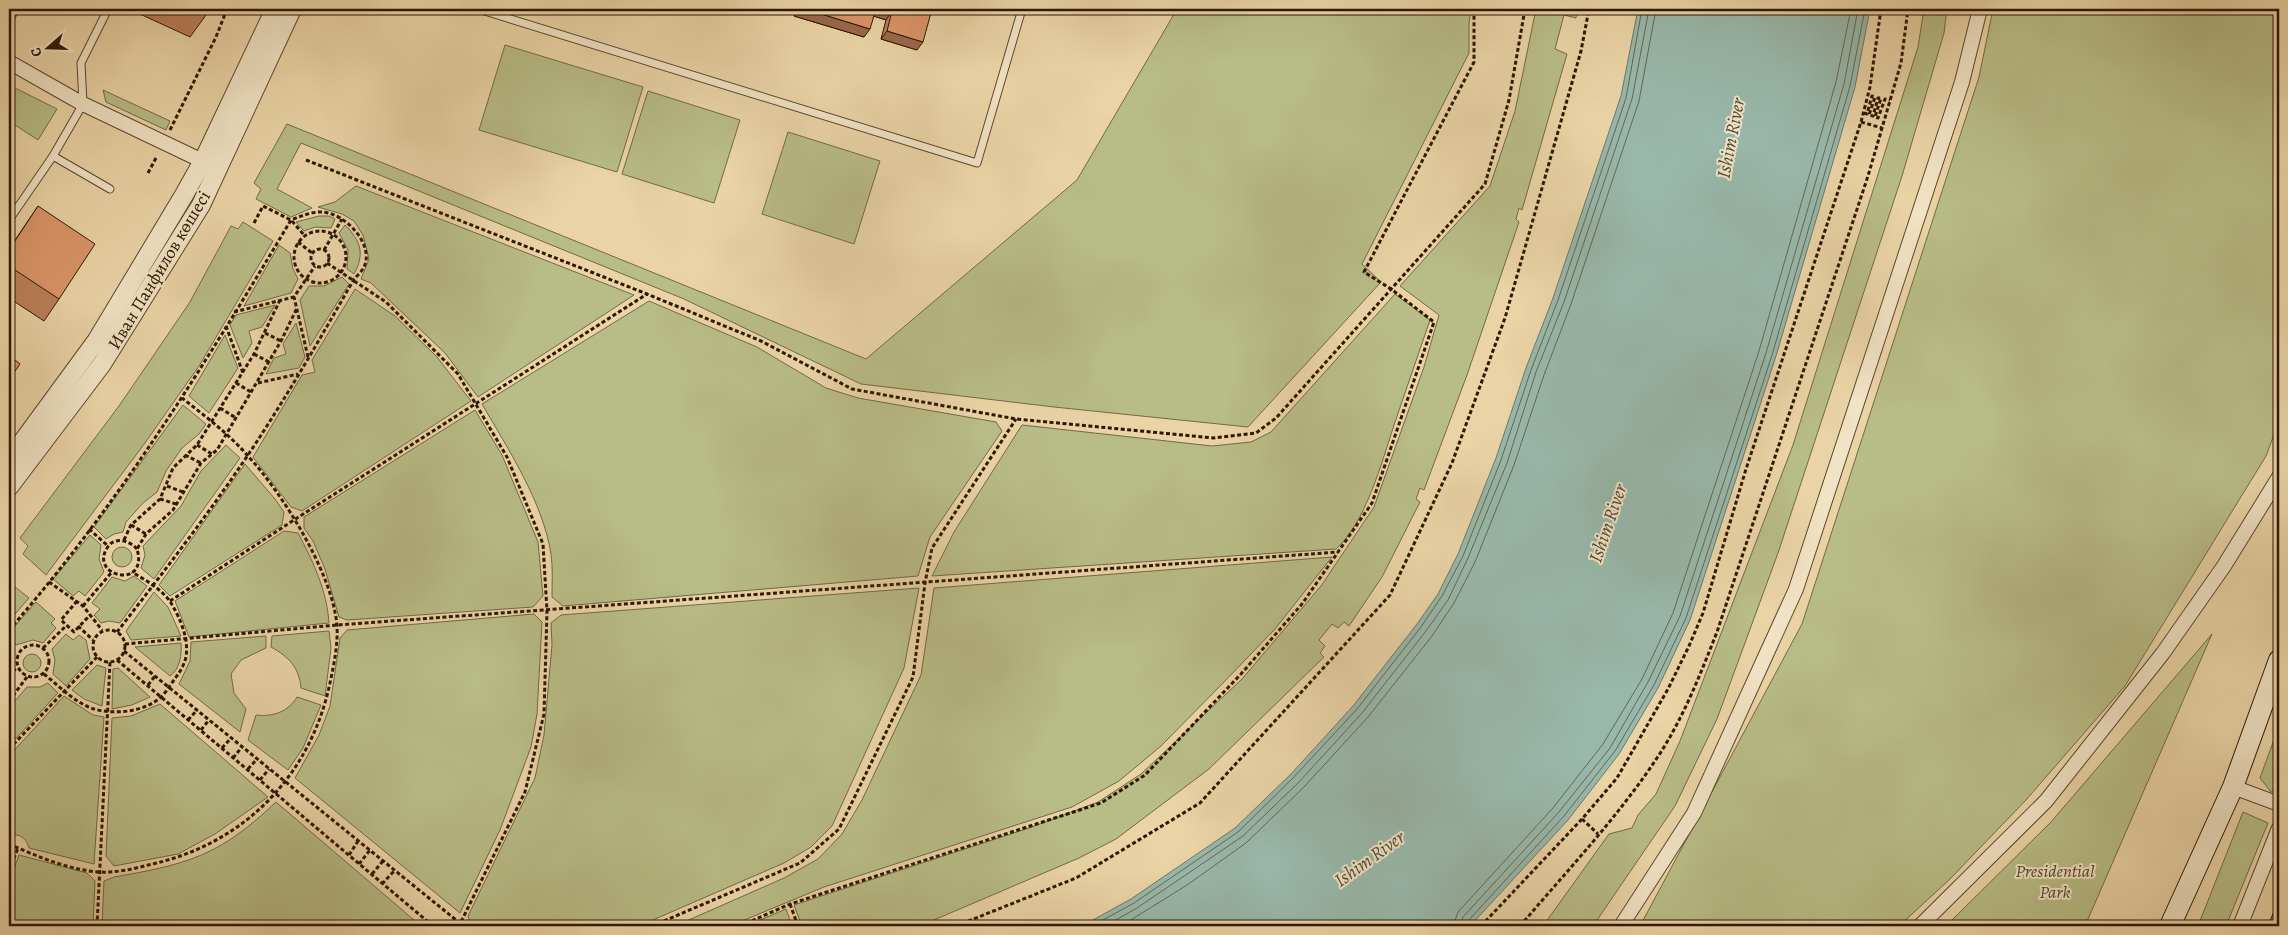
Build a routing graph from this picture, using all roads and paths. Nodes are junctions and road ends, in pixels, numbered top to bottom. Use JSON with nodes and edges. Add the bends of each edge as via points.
{"nodes":[{"id":1,"x":15,"y":9,"type":"edge"},
{"id":2,"x":108,"y":9,"type":"edge"},
{"id":3,"x":227,"y":9,"type":"edge"},
{"id":4,"x":275,"y":9,"type":"edge"},
{"id":5,"x":292,"y":9,"type":"edge"},
{"id":6,"x":478,"y":9,"type":"edge"},
{"id":7,"x":1022,"y":9,"type":"edge"},
{"id":8,"x":1474,"y":9,"type":"edge"},
{"id":9,"x":1525,"y":9,"type":"edge"},
{"id":10,"x":1589,"y":9,"type":"edge"},
{"id":11,"x":1881,"y":9,"type":"edge"},
{"id":12,"x":1908,"y":9,"type":"edge"},
{"id":13,"x":1980,"y":9,"type":"edge"},
{"id":14,"x":9,"y":22,"type":"edge"},
{"id":15,"x":9,"y":62,"type":"edge"},
{"id":16,"x":1890,"y":100,"type":"junction"},
{"id":17,"x":83,"y":104,"type":"junction"},
{"id":18,"x":1864,"y":113,"type":"junction"},
{"id":19,"x":1861,"y":122,"type":"junction"},
{"id":20,"x":1882,"y":128,"type":"junction"},
{"id":21,"x":164,"y":142,"type":"junction"},
{"id":22,"x":53,"y":156,"type":"junction"},
{"id":23,"x":306,"y":160,"type":"dead end"},
{"id":24,"x":210,"y":164,"type":"junction"},
{"id":25,"x":148,"y":173,"type":"dead end"},
{"id":26,"x":110,"y":188,"type":"dead end"},
{"id":27,"x":342,"y":219,"type":"junction"},
{"id":28,"x":9,"y":220,"type":"edge"},
{"id":29,"x":291,"y":220,"type":"junction"},
{"id":30,"x":254,"y":223,"type":"dead end"},
{"id":31,"x":333,"y":234,"type":"junction"},
{"id":32,"x":305,"y":236,"type":"junction"},
{"id":33,"x":298,"y":242,"type":"junction"},
{"id":34,"x":324,"y":250,"type":"junction"},
{"id":35,"x":312,"y":253,"type":"junction"},
{"id":36,"x":327,"y":263,"type":"junction"},
{"id":37,"x":315,"y":266,"type":"junction"},
{"id":38,"x":342,"y":272,"type":"junction"},
{"id":39,"x":354,"y":279,"type":"junction"},
{"id":40,"x":307,"y":280,"type":"junction"},
{"id":41,"x":1391,"y":289,"type":"junction"},
{"id":42,"x":647,"y":294,"type":"junction"},
{"id":43,"x":294,"y":297,"type":"junction"},
{"id":44,"x":280,"y":300,"type":"junction"},
{"id":45,"x":297,"y":308,"type":"junction"},
{"id":46,"x":234,"y":312,"type":"junction"},
{"id":47,"x":226,"y":326,"type":"junction"},
{"id":48,"x":265,"y":333,"type":"junction"},
{"id":49,"x":281,"y":342,"type":"junction"},
{"id":50,"x":254,"y":354,"type":"junction"},
{"id":51,"x":308,"y":358,"type":"junction"},
{"id":52,"x":269,"y":362,"type":"junction"},
{"id":53,"x":243,"y":373,"type":"junction"},
{"id":54,"x":299,"y":374,"type":"junction"},
{"id":55,"x":236,"y":383,"type":"junction"},
{"id":56,"x":257,"y":383,"type":"junction"},
{"id":57,"x":251,"y":392,"type":"junction"},
{"id":58,"x":182,"y":398,"type":"junction"},
{"id":59,"x":477,"y":404,"type":"junction"},
{"id":60,"x":220,"y":408,"type":"junction"},
{"id":61,"x":236,"y":418,"type":"junction"},
{"id":62,"x":1016,"y":418,"type":"junction"},
{"id":63,"x":211,"y":421,"type":"junction"},
{"id":64,"x":225,"y":434,"type":"junction"},
{"id":65,"x":197,"y":445,"type":"junction"},
{"id":66,"x":212,"y":454,"type":"junction"},
{"id":67,"x":185,"y":455,"type":"junction"},
{"id":68,"x":248,"y":455,"type":"junction"},
{"id":69,"x":9,"y":460,"type":"edge"},
{"id":70,"x":201,"y":463,"type":"junction"},
{"id":71,"x":2279,"y":477,"type":"edge"},
{"id":72,"x":9,"y":486,"type":"edge"},
{"id":73,"x":167,"y":486,"type":"junction"},
{"id":74,"x":183,"y":492,"type":"junction"},
{"id":75,"x":160,"y":499,"type":"junction"},
{"id":76,"x":176,"y":504,"type":"junction"},
{"id":77,"x":294,"y":520,"type":"junction"},
{"id":78,"x":131,"y":525,"type":"junction"},
{"id":79,"x":89,"y":529,"type":"junction"},
{"id":80,"x":146,"y":534,"type":"junction"},
{"id":81,"x":124,"y":540,"type":"junction"},
{"id":82,"x":108,"y":546,"type":"junction"},
{"id":83,"x":137,"y":549,"type":"junction"},
{"id":84,"x":1338,"y":552,"type":"junction"},
{"id":85,"x":132,"y":572,"type":"junction"},
{"id":86,"x":111,"y":573,"type":"junction"},
{"id":87,"x":48,"y":582,"type":"junction"},
{"id":88,"x":924,"y":583,"type":"junction"},
{"id":89,"x":153,"y":586,"type":"junction"},
{"id":90,"x":77,"y":601,"type":"junction"},
{"id":91,"x":170,"y":601,"type":"junction"},
{"id":92,"x":83,"y":606,"type":"junction"},
{"id":93,"x":547,"y":611,"type":"junction"},
{"id":94,"x":90,"y":615,"type":"junction"},
{"id":95,"x":66,"y":626,"type":"junction"},
{"id":96,"x":78,"y":626,"type":"junction"},
{"id":97,"x":337,"y":626,"type":"junction"},
{"id":98,"x":9,"y":630,"type":"edge"},
{"id":99,"x":102,"y":630,"type":"junction"},
{"id":100,"x":117,"y":632,"type":"junction"},
{"id":101,"x":93,"y":640,"type":"junction"},
{"id":102,"x":186,"y":640,"type":"junction"},
{"id":103,"x":125,"y":644,"type":"junction"},
{"id":104,"x":43,"y":648,"type":"junction"},
{"id":105,"x":124,"y":651,"type":"junction"},
{"id":106,"x":96,"y":657,"type":"junction"},
{"id":107,"x":117,"y":660,"type":"junction"},
{"id":108,"x":2279,"y":660,"type":"edge"},
{"id":109,"x":110,"y":662,"type":"junction"},
{"id":110,"x":17,"y":667,"type":"junction"},
{"id":111,"x":44,"y":674,"type":"junction"},
{"id":112,"x":156,"y":676,"type":"junction"},
{"id":113,"x":9,"y":677,"type":"edge"},
{"id":114,"x":27,"y":677,"type":"junction"},
{"id":115,"x":148,"y":685,"type":"junction"},
{"id":116,"x":169,"y":687,"type":"junction"},
{"id":117,"x":64,"y":691,"type":"junction"},
{"id":118,"x":162,"y":697,"type":"junction"},
{"id":119,"x":10,"y":698,"type":"edge"},
{"id":120,"x":197,"y":710,"type":"junction"},
{"id":121,"x":108,"y":712,"type":"junction"},
{"id":122,"x":188,"y":720,"type":"junction"},
{"id":123,"x":209,"y":720,"type":"junction"},
{"id":124,"x":201,"y":730,"type":"junction"},
{"id":125,"x":231,"y":738,"type":"junction"},
{"id":126,"x":242,"y":747,"type":"junction"},
{"id":127,"x":222,"y":748,"type":"junction"},
{"id":128,"x":9,"y":749,"type":"edge"},
{"id":129,"x":233,"y":758,"type":"junction"},
{"id":130,"x":257,"y":758,"type":"junction"},
{"id":131,"x":269,"y":769,"type":"junction"},
{"id":132,"x":247,"y":770,"type":"junction"},
{"id":133,"x":260,"y":780,"type":"junction"},
{"id":134,"x":286,"y":782,"type":"junction"},
{"id":135,"x":2233,"y":787,"type":"junction"},
{"id":136,"x":276,"y":794,"type":"junction"},
{"id":137,"x":2279,"y":804,"type":"edge"},
{"id":138,"x":1582,"y":819,"type":"junction"},
{"id":139,"x":2279,"y":828,"type":"edge"},
{"id":140,"x":1598,"y":834,"type":"junction"},
{"id":141,"x":358,"y":841,"type":"junction"},
{"id":142,"x":9,"y":844,"type":"edge"},
{"id":143,"x":18,"y":848,"type":"junction"},
{"id":144,"x":370,"y":850,"type":"junction"},
{"id":145,"x":349,"y":855,"type":"junction"},
{"id":146,"x":383,"y":861,"type":"junction"},
{"id":147,"x":359,"y":864,"type":"junction"},
{"id":148,"x":395,"y":870,"type":"junction"},
{"id":149,"x":9,"y":871,"type":"edge"},
{"id":150,"x":100,"y":872,"type":"junction"},
{"id":151,"x":372,"y":874,"type":"junction"},
{"id":152,"x":382,"y":884,"type":"junction"},
{"id":153,"x":790,"y":904,"type":"junction"},
{"id":154,"x":460,"y":925,"type":"edge"},
{"id":155,"x":97,"y":926,"type":"edge"},
{"id":156,"x":433,"y":926,"type":"edge"},
{"id":157,"x":652,"y":926,"type":"edge"},
{"id":158,"x":740,"y":926,"type":"edge"},
{"id":159,"x":798,"y":926,"type":"edge"},
{"id":160,"x":956,"y":926,"type":"edge"},
{"id":161,"x":1481,"y":926,"type":"edge"},
{"id":162,"x":1520,"y":926,"type":"edge"},
{"id":163,"x":1621,"y":926,"type":"edge"},
{"id":164,"x":1920,"y":926,"type":"edge"},
{"id":165,"x":2170,"y":926,"type":"edge"},
{"id":166,"x":2240,"y":926,"type":"edge"}],
"edges":[{"from":1,"to":14,"type":"lane"},
{"from":2,"to":17,"type":"lane","via":[[81,63]]},
{"from":3,"to":21,"type":"path"},
{"from":4,"to":24,"type":"street","name":"Иван Панфилов көшесі"},
{"from":5,"to":24,"type":"street","name":"Иван Панфилов көшесі"},
{"from":6,"to":7,"type":"lane","via":[[976,163]]},
{"from":8,"to":41,"type":"path","via":[[1474,62],[1364,272]]},
{"from":9,"to":41,"type":"path","via":[[1509,100],[1484,184]]},
{"from":10,"to":160,"type":"path","via":[[1581,51],[1505,318],[1452,463],[1390,595],[1200,803],[1076,878]]},
{"from":11,"to":18,"type":"path"},
{"from":12,"to":16,"type":"path","via":[[1900,63]]},
{"from":13,"to":163,"type":"street","via":[[1962,82],[1796,589],[1694,813]]},
{"from":15,"to":17,"type":"street"},
{"from":16,"to":18,"type":"path","via":[[1885,99],[1878,118],[1875,117],[1881,98],[1878,98],[1872,116],[1869,115],[1875,97],[1872,96],[1867,114]]},
{"from":16,"to":20,"type":"path"},
{"from":17,"to":21,"type":"street"},
{"from":17,"to":22,"type":"lane"},
{"from":18,"to":19,"type":"path"},
{"from":19,"to":20,"type":"path"},
{"from":19,"to":138,"type":"path","via":[[1746,469],[1703,613],[1668,689],[1622,770]]},
{"from":20,"to":140,"type":"path","via":[[1717,632],[1690,698],[1658,757]]},
{"from":21,"to":24,"type":"street"},
{"from":21,"to":25,"type":"path"},
{"from":22,"to":26,"type":"lane"},
{"from":22,"to":28,"type":"lane"},
{"from":23,"to":42,"type":"path"},
{"from":24,"to":69,"type":"street","name":"Иван Панфилов көшесі","via":[[97,340]]},
{"from":24,"to":72,"type":"street","name":"Иван Панфилов көшесі","via":[[201,205],[102,364]]},
{"from":27,"to":29,"type":"path","via":[[323,212]]},
{"from":27,"to":31,"type":"path"},
{"from":27,"to":39,"type":"path","via":[[354,227],[366,254],[364,266]]},
{"from":29,"to":30,"type":"path","via":[[262,206]]},
{"from":29,"to":32,"type":"path"},
{"from":29,"to":46,"type":"path"},
{"from":31,"to":32,"type":"path","via":[[314,232]]},
{"from":31,"to":34,"type":"path"},
{"from":31,"to":38,"type":"path","via":[[345,252]]},
{"from":32,"to":33,"type":"path"},
{"from":33,"to":35,"type":"path"},
{"from":33,"to":40,"type":"path","via":[[294,261],[298,272]]},
{"from":34,"to":35,"type":"path","via":[[317,249]]},
{"from":34,"to":36,"type":"path","via":[[328,256]]},
{"from":35,"to":37,"type":"path","via":[[311,260]]},
{"from":36,"to":37,"type":"path"},
{"from":36,"to":38,"type":"path"},
{"from":37,"to":40,"type":"path"},
{"from":38,"to":39,"type":"path"},
{"from":38,"to":40,"type":"path","via":[[332,281],[319,284]]},
{"from":39,"to":51,"type":"path"},
{"from":39,"to":59,"type":"path","via":[[386,302],[418,332],[458,374]]},
{"from":40,"to":43,"type":"path"},
{"from":41,"to":62,"type":"path","via":[[1276,418],[1256,433],[1213,438]]},
{"from":41,"to":84,"type":"path","via":[[1434,322],[1372,503]]},
{"from":42,"to":59,"type":"path"},
{"from":42,"to":62,"type":"path","via":[[760,341],[852,389]]},
{"from":43,"to":44,"type":"path"},
{"from":43,"to":45,"type":"path"},
{"from":44,"to":46,"type":"path"},
{"from":44,"to":48,"type":"path"},
{"from":45,"to":49,"type":"path"},
{"from":45,"to":51,"type":"path"},
{"from":46,"to":47,"type":"path"},
{"from":47,"to":53,"type":"path"},
{"from":47,"to":58,"type":"path"},
{"from":48,"to":49,"type":"path"},
{"from":48,"to":50,"type":"path"},
{"from":49,"to":52,"type":"path"},
{"from":50,"to":52,"type":"path"},
{"from":50,"to":53,"type":"path"},
{"from":51,"to":54,"type":"path"},
{"from":52,"to":56,"type":"path"},
{"from":53,"to":55,"type":"path"},
{"from":54,"to":56,"type":"path"},
{"from":54,"to":68,"type":"path"},
{"from":55,"to":57,"type":"path"},
{"from":55,"to":60,"type":"path"},
{"from":56,"to":57,"type":"path"},
{"from":57,"to":61,"type":"path"},
{"from":58,"to":63,"type":"path"},
{"from":58,"to":79,"type":"path"},
{"from":59,"to":77,"type":"path"},
{"from":59,"to":93,"type":"path","via":[[507,457],[543,544]]},
{"from":60,"to":61,"type":"path"},
{"from":60,"to":63,"type":"path"},
{"from":61,"to":64,"type":"path"},
{"from":62,"to":88,"type":"path","via":[[932,548]]},
{"from":63,"to":64,"type":"path"},
{"from":63,"to":65,"type":"path"},
{"from":64,"to":66,"type":"path"},
{"from":64,"to":68,"type":"path"},
{"from":65,"to":66,"type":"path"},
{"from":65,"to":67,"type":"path"},
{"from":66,"to":70,"type":"path"},
{"from":67,"to":70,"type":"path"},
{"from":67,"to":73,"type":"path","via":[[173,468]]},
{"from":68,"to":77,"type":"path"},
{"from":68,"to":89,"type":"path"},
{"from":70,"to":74,"type":"path"},
{"from":71,"to":164,"type":"street","via":[[2224,566],[2163,653],[2052,794]]},
{"from":73,"to":74,"type":"path"},
{"from":73,"to":75,"type":"path"},
{"from":74,"to":76,"type":"path"},
{"from":75,"to":76,"type":"path"},
{"from":75,"to":78,"type":"path"},
{"from":76,"to":80,"type":"path"},
{"from":77,"to":91,"type":"path"},
{"from":77,"to":97,"type":"path","via":[[321,569]]},
{"from":78,"to":80,"type":"path"},
{"from":78,"to":81,"type":"path"},
{"from":79,"to":82,"type":"path"},
{"from":79,"to":87,"type":"path"},
{"from":80,"to":83,"type":"path"},
{"from":81,"to":82,"type":"path"},
{"from":81,"to":83,"type":"path"},
{"from":82,"to":86,"type":"path","via":[[105,565]]},
{"from":83,"to":85,"type":"path","via":[[138,565]]},
{"from":84,"to":88,"type":"path"},
{"from":84,"to":153,"type":"path","via":[[1302,604],[1241,674],[1145,775],[1102,804]]},
{"from":85,"to":86,"type":"path","via":[[118,576]]},
{"from":85,"to":89,"type":"path"},
{"from":86,"to":92,"type":"path"},
{"from":87,"to":90,"type":"path"},
{"from":87,"to":98,"type":"path"},
{"from":88,"to":93,"type":"path"},
{"from":88,"to":157,"type":"path","via":[[913,677],[839,829],[800,863]]},
{"from":89,"to":91,"type":"path"},
{"from":89,"to":100,"type":"path"},
{"from":90,"to":92,"type":"path"},
{"from":90,"to":95,"type":"path","via":[[61,620]]},
{"from":91,"to":102,"type":"path"},
{"from":92,"to":94,"type":"path"},
{"from":93,"to":97,"type":"path"},
{"from":93,"to":154,"type":"path","via":[[544,714],[525,792]]},
{"from":94,"to":96,"type":"path"},
{"from":94,"to":99,"type":"path"},
{"from":95,"to":96,"type":"path","via":[[74,632]]},
{"from":95,"to":104,"type":"path"},
{"from":96,"to":101,"type":"path"},
{"from":97,"to":102,"type":"path"},
{"from":97,"to":134,"type":"path","via":[[335,660],[326,702],[307,752]]},
{"from":99,"to":100,"type":"path"},
{"from":99,"to":101,"type":"path"},
{"from":100,"to":103,"type":"path"},
{"from":101,"to":106,"type":"path"},
{"from":102,"to":103,"type":"path"},
{"from":102,"to":116,"type":"path","via":[[182,668]]},
{"from":103,"to":105,"type":"path"},
{"from":104,"to":110,"type":"path","via":[[27,646],[20,651]]},
{"from":104,"to":111,"type":"path","via":[[49,656],[49,666]]},
{"from":105,"to":107,"type":"path"},
{"from":105,"to":112,"type":"path"},
{"from":106,"to":109,"type":"path"},
{"from":106,"to":117,"type":"path"},
{"from":107,"to":109,"type":"path"},
{"from":107,"to":115,"type":"path"},
{"from":108,"to":135,"type":"main road"},
{"from":109,"to":121,"type":"path"},
{"from":110,"to":113,"type":"path"},
{"from":110,"to":114,"type":"path"},
{"from":111,"to":114,"type":"path","via":[[36,678]]},
{"from":111,"to":117,"type":"path"},
{"from":112,"to":115,"type":"path"},
{"from":112,"to":116,"type":"path"},
{"from":114,"to":119,"type":"path"},
{"from":115,"to":118,"type":"path"},
{"from":116,"to":118,"type":"path"},
{"from":116,"to":120,"type":"path"},
{"from":117,"to":121,"type":"path","via":[[82,704]]},
{"from":117,"to":128,"type":"path"},
{"from":118,"to":121,"type":"path","via":[[124,712]]},
{"from":118,"to":122,"type":"path"},
{"from":120,"to":122,"type":"path"},
{"from":120,"to":123,"type":"path"},
{"from":121,"to":150,"type":"path"},
{"from":122,"to":124,"type":"path"},
{"from":123,"to":124,"type":"path"},
{"from":123,"to":125,"type":"path"},
{"from":124,"to":127,"type":"path"},
{"from":125,"to":126,"type":"path"},
{"from":125,"to":127,"type":"path"},
{"from":126,"to":129,"type":"path"},
{"from":126,"to":130,"type":"path"},
{"from":127,"to":129,"type":"path"},
{"from":129,"to":132,"type":"path"},
{"from":130,"to":131,"type":"path"},
{"from":130,"to":132,"type":"path"},
{"from":131,"to":133,"type":"path"},
{"from":131,"to":134,"type":"path"},
{"from":132,"to":133,"type":"path"},
{"from":133,"to":136,"type":"path"},
{"from":134,"to":136,"type":"path"},
{"from":134,"to":141,"type":"path"},
{"from":135,"to":137,"type":"street"},
{"from":135,"to":165,"type":"main road"},
{"from":136,"to":145,"type":"path"},
{"from":136,"to":150,"type":"path","via":[[226,836],[174,860]]},
{"from":138,"to":140,"type":"path"},
{"from":138,"to":161,"type":"path"},
{"from":139,"to":166,"type":"street"},
{"from":140,"to":162,"type":"path"},
{"from":141,"to":144,"type":"path"},
{"from":141,"to":145,"type":"path"},
{"from":142,"to":143,"type":"path"},
{"from":143,"to":149,"type":"path"},
{"from":143,"to":150,"type":"path","via":[[58,863]]},
{"from":144,"to":146,"type":"path"},
{"from":144,"to":147,"type":"path"},
{"from":145,"to":147,"type":"path"},
{"from":146,"to":148,"type":"path"},
{"from":146,"to":151,"type":"path"},
{"from":147,"to":151,"type":"path"},
{"from":148,"to":152,"type":"path"},
{"from":148,"to":154,"type":"path"},
{"from":150,"to":155,"type":"path"},
{"from":151,"to":152,"type":"path"},
{"from":152,"to":156,"type":"path"},
{"from":153,"to":158,"type":"path"},
{"from":153,"to":159,"type":"path"}]}
